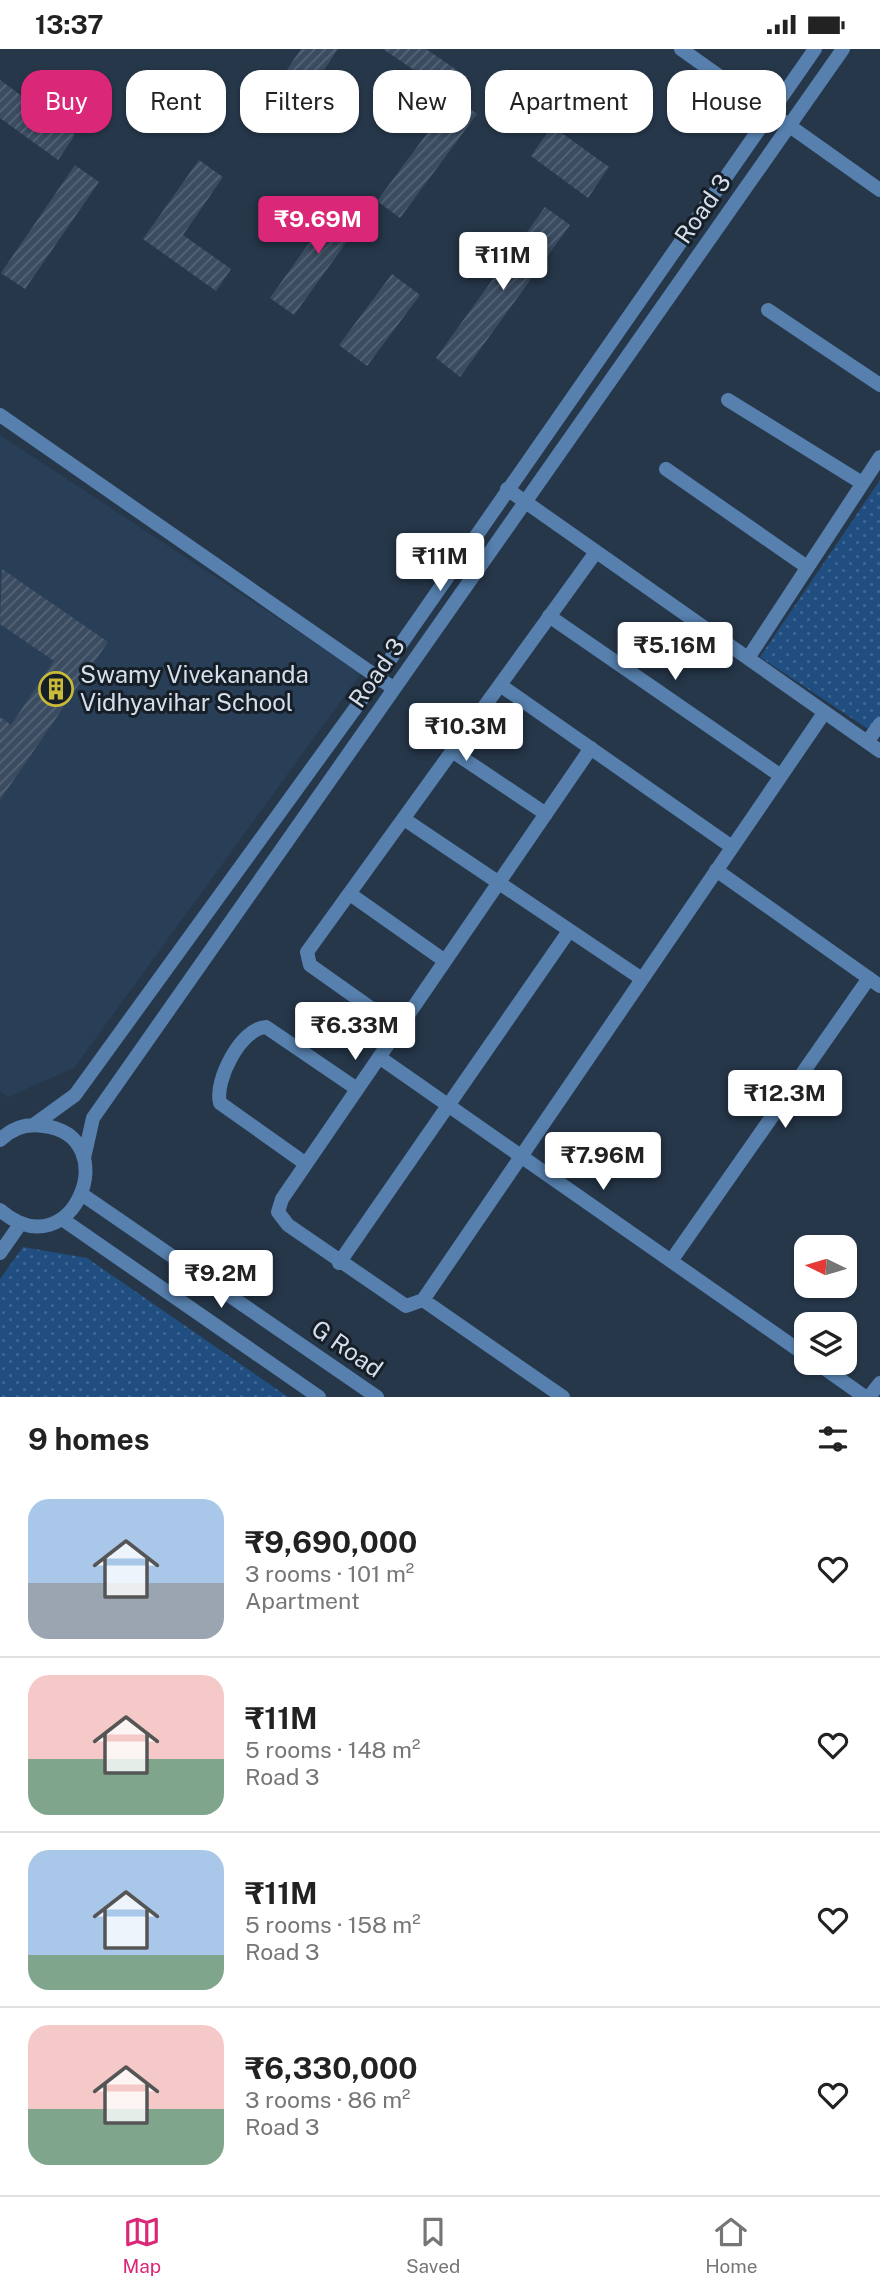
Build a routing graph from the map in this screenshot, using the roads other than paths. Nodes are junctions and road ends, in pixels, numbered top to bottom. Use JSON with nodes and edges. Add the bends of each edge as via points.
{"nodes":[{"id":1,"x":681,"y":49,"type":"edge"},
{"id":2,"x":816,"y":49,"type":"edge"},
{"id":3,"x":843,"y":49,"type":"edge"},
{"id":4,"x":711,"y":70,"type":"edge"},
{"id":5,"x":786,"y":92,"type":"edge"},
{"id":6,"x":786,"y":122,"type":"edge"},
{"id":7,"x":790,"y":125,"type":"junction"},
{"id":8,"x":757,"y":133,"type":"edge"},
{"id":9,"x":880,"y":190,"type":"edge"},
{"id":10,"x":768,"y":310,"type":"dead end"},
{"id":11,"x":880,"y":385,"type":"edge"},
{"id":12,"x":728,"y":400,"type":"dead end"},
{"id":13,"x":2,"y":422,"type":"edge"},
{"id":14,"x":880,"y":457,"type":"edge"},
{"id":15,"x":666,"y":470,"type":"dead end"},
{"id":16,"x":862,"y":483,"type":"junction"},
{"id":17,"x":508,"y":489,"type":"junction"},
{"id":18,"x":526,"y":501,"type":"junction"},
{"id":19,"x":596,"y":552,"type":"junction"},
{"id":20,"x":807,"y":567,"type":"junction"},
{"id":21,"x":550,"y":616,"type":"junction"},
{"id":22,"x":748,"y":659,"type":"junction"},
{"id":23,"x":378,"y":677,"type":"junction"},
{"id":24,"x":500,"y":685,"type":"junction"},
{"id":25,"x":393,"y":688,"type":"junction"},
{"id":26,"x":824,"y":713,"type":"junction"},
{"id":27,"x":880,"y":724,"type":"edge"},
{"id":28,"x":867,"y":743,"type":"junction"},
{"id":29,"x":591,"y":748,"type":"junction"},
{"id":30,"x":452,"y":751,"type":"junction"},
{"id":31,"x":880,"y":751,"type":"edge"},
{"id":32,"x":781,"y":776,"type":"junction"},
{"id":33,"x":546,"y":814,"type":"junction"},
{"id":34,"x":404,"y":819,"type":"junction"},
{"id":35,"x":732,"y":847,"type":"junction"},
{"id":36,"x":716,"y":870,"type":"junction"},
{"id":37,"x":499,"y":883,"type":"junction"},
{"id":38,"x":350,"y":894,"type":"junction"},
{"id":39,"x":569,"y":931,"type":"junction"},
{"id":40,"x":445,"y":961,"type":"junction"},
{"id":41,"x":642,"y":979,"type":"junction"},
{"id":42,"x":875,"y":982,"type":"edge"},
{"id":43,"x":399,"y":1028,"type":"junction"},
{"id":44,"x":379,"y":1057,"type":"junction"},
{"id":45,"x":357,"y":1089,"type":"junction"},
{"id":46,"x":449,"y":1106,"type":"junction"},
{"id":47,"x":35,"y":1124,"type":"junction"},
{"id":48,"x":1,"y":1138,"type":"edge"},
{"id":49,"x":521,"y":1157,"type":"junction"},
{"id":50,"x":84,"y":1158,"type":"junction"},
{"id":51,"x":306,"y":1164,"type":"junction"},
{"id":52,"x":83,"y":1195,"type":"junction"},
{"id":53,"x":0,"y":1210,"type":"edge"},
{"id":54,"x":62,"y":1219,"type":"junction"},
{"id":55,"x":21,"y":1223,"type":"junction"},
{"id":56,"x":0,"y":1253,"type":"edge"},
{"id":57,"x":671,"y":1261,"type":"junction"},
{"id":58,"x":340,"y":1263,"type":"junction"},
{"id":59,"x":423,"y":1300,"type":"junction"},
{"id":60,"x":794,"y":1347,"type":"edge"},
{"id":61,"x":835,"y":1375,"type":"edge"},
{"id":62,"x":880,"y":1383,"type":"edge"},
{"id":63,"x":319,"y":1397,"type":"edge"},
{"id":64,"x":377,"y":1397,"type":"edge"},
{"id":65,"x":563,"y":1397,"type":"edge"},
{"id":66,"x":867,"y":1397,"type":"edge"}],
"edges":[{"from":1,"to":4,"type":"street"},
{"from":2,"to":5,"type":"street","name":"Road 3"},
{"from":3,"to":7,"type":"street","name":"Road 3"},
{"from":6,"to":7,"type":"street"},
{"from":7,"to":9,"type":"street"},
{"from":7,"to":18,"type":"street","name":"Road 3"},
{"from":8,"to":17,"type":"street","name":"Road 3"},
{"from":10,"to":11,"type":"street"},
{"from":12,"to":16,"type":"street"},
{"from":13,"to":23,"type":"street"},
{"from":14,"to":16,"type":"street"},
{"from":15,"to":20,"type":"street"},
{"from":16,"to":20,"type":"street"},
{"from":17,"to":18,"type":"street"},
{"from":17,"to":23,"type":"street","name":"Road 3"},
{"from":18,"to":19,"type":"street"},
{"from":18,"to":25,"type":"street","name":"Road 3"},
{"from":19,"to":21,"type":"street"},
{"from":19,"to":22,"type":"street"},
{"from":20,"to":22,"type":"street"},
{"from":21,"to":24,"type":"street"},
{"from":21,"to":32,"type":"street"},
{"from":22,"to":26,"type":"street"},
{"from":23,"to":25,"type":"street"},
{"from":23,"to":47,"type":"street","name":"Road 3","via":[[75,1095]]},
{"from":24,"to":29,"type":"street"},
{"from":24,"to":30,"type":"street"},
{"from":25,"to":50,"type":"street","name":"Road 3","via":[[93,1118]]},
{"from":26,"to":28,"type":"street"},
{"from":26,"to":32,"type":"street"},
{"from":27,"to":28,"type":"street"},
{"from":28,"to":31,"type":"street"},
{"from":29,"to":33,"type":"street"},
{"from":29,"to":35,"type":"street"},
{"from":30,"to":33,"type":"street"},
{"from":30,"to":34,"type":"street"},
{"from":32,"to":35,"type":"street"},
{"from":33,"to":37,"type":"street"},
{"from":34,"to":37,"type":"street"},
{"from":34,"to":38,"type":"street"},
{"from":35,"to":36,"type":"street"},
{"from":36,"to":41,"type":"street"},
{"from":36,"to":42,"type":"street"},
{"from":37,"to":39,"type":"street"},
{"from":37,"to":40,"type":"street"},
{"from":38,"to":40,"type":"street"},
{"from":38,"to":43,"type":"street","via":[[307,952],[306,960]]},
{"from":39,"to":41,"type":"street"},
{"from":39,"to":46,"type":"street"},
{"from":40,"to":43,"type":"street"},
{"from":41,"to":49,"type":"street"},
{"from":42,"to":57,"type":"street"},
{"from":43,"to":44,"type":"street"},
{"from":44,"to":45,"type":"street"},
{"from":44,"to":46,"type":"street"},
{"from":45,"to":51,"type":"street"},
{"from":45,"to":51,"type":"street","via":[[265,1027],[251,1031],[227,1065],[219,1079],[220,1103]]},
{"from":46,"to":49,"type":"street"},
{"from":46,"to":58,"type":"street"},
{"from":47,"to":48,"type":"street","name":"Road 3"},
{"from":47,"to":50,"type":"street","via":[[64,1132]]},
{"from":49,"to":57,"type":"street"},
{"from":49,"to":59,"type":"street"},
{"from":50,"to":52,"type":"street","name":"Road 3","via":[[87,1177]]},
{"from":51,"to":58,"type":"street","via":[[282,1199],[280,1217]]},
{"from":52,"to":54,"type":"street"},
{"from":52,"to":64,"type":"street","name":"G Road"},
{"from":53,"to":55,"type":"street"},
{"from":54,"to":55,"type":"street","via":[[35,1226]]},
{"from":54,"to":63,"type":"street"},
{"from":55,"to":56,"type":"street"},
{"from":57,"to":60,"type":"street"},
{"from":58,"to":59,"type":"street","via":[[406,1305]]},
{"from":59,"to":65,"type":"street"},
{"from":61,"to":66,"type":"street"},
{"from":62,"to":66,"type":"street"}]}
